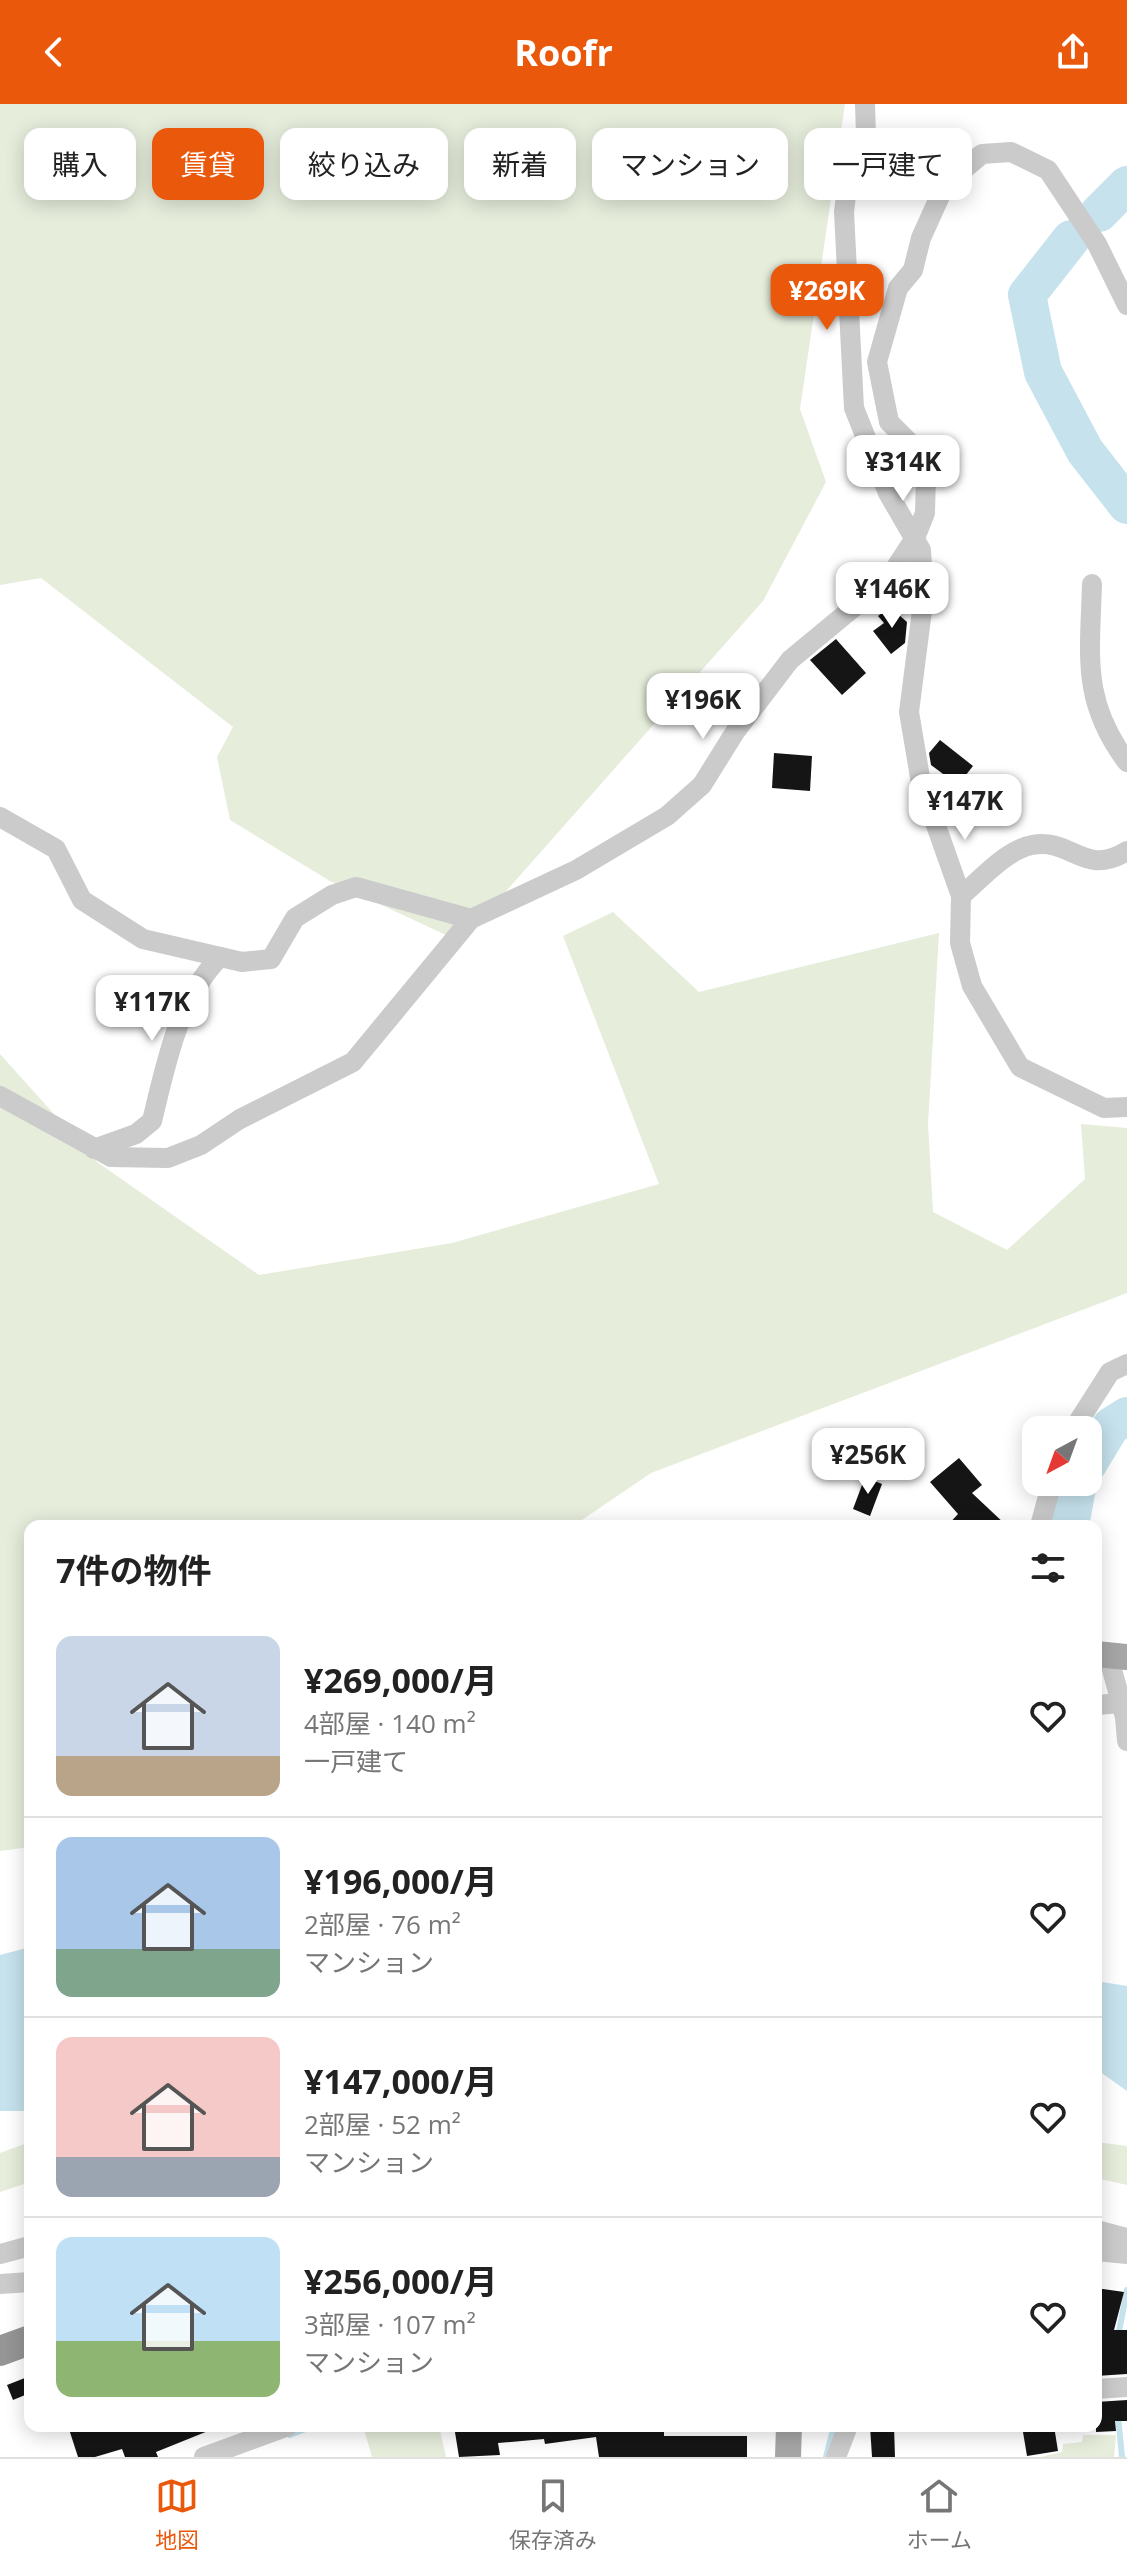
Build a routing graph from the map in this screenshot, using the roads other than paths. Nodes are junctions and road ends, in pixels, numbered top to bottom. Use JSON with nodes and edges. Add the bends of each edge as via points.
{"nodes":[{"id":1,"x":865,"y":104,"type":"edge"},
{"id":2,"x":1127,"y":305,"type":"edge"},
{"id":3,"x":915,"y":538,"type":"junction"},
{"id":4,"x":1092,"y":584,"type":"dead end"},
{"id":5,"x":1127,"y":762,"type":"edge"},
{"id":6,"x":0,"y":817,"type":"edge"},
{"id":7,"x":1127,"y":851,"type":"edge"},
{"id":8,"x":961,"y":896,"type":"junction"},
{"id":9,"x":471,"y":919,"type":"junction"},
{"id":10,"x":220,"y":957,"type":"junction"},
{"id":11,"x":0,"y":1096,"type":"edge"},
{"id":12,"x":1127,"y":1107,"type":"edge"},
{"id":13,"x":94,"y":1149,"type":"junction"},
{"id":14,"x":1127,"y":1364,"type":"edge"},
{"id":15,"x":1082,"y":1416,"type":"edge"},
{"id":16,"x":1048,"y":1496,"type":"edge"},
{"id":17,"x":1042,"y":1520,"type":"edge"},
{"id":18,"x":1110,"y":1656,"type":"edge"},
{"id":19,"x":1107,"y":1704,"type":"edge"},
{"id":20,"x":1127,"y":1741,"type":"edge"},
{"id":21,"x":1102,"y":2232,"type":"edge"},
{"id":22,"x":1127,"y":2238,"type":"edge"},
{"id":23,"x":24,"y":2248,"type":"edge"},
{"id":24,"x":1102,"y":2252,"type":"edge"},
{"id":25,"x":0,"y":2254,"type":"edge"},
{"id":26,"x":1127,"y":2254,"type":"edge"},
{"id":27,"x":24,"y":2282,"type":"edge"},
{"id":28,"x":0,"y":2284,"type":"edge"},
{"id":29,"x":24,"y":2342,"type":"edge"},
{"id":30,"x":0,"y":2351,"type":"edge"},
{"id":31,"x":1127,"y":2387,"type":"edge"},
{"id":32,"x":1102,"y":2389,"type":"edge"},
{"id":33,"x":272,"y":2432,"type":"edge"},
{"id":34,"x":789,"y":2432,"type":"edge"},
{"id":35,"x":846,"y":2432,"type":"edge"},
{"id":36,"x":204,"y":2457,"type":"edge"},
{"id":37,"x":788,"y":2457,"type":"edge"},
{"id":38,"x":836,"y":2457,"type":"edge"}],
"edges":[{"from":1,"to":3,"type":"street","via":[[866,135],[849,170],[844,212],[854,408],[888,493]]},
{"from":2,"to":3,"type":"street","via":[[1097,244],[1048,170],[1011,152],[982,154],[945,185],[913,270],[898,288],[877,362],[889,422],[911,444],[926,475],[925,513]]},
{"from":3,"to":8,"type":"street","via":[[924,565],[924,595],[909,712],[921,783]]},
{"from":3,"to":9,"type":"street","via":[[889,578],[790,660],[702,785],[667,816],[576,870]]},
{"from":4,"to":5,"type":"street","via":[[1096,707],[1102,726]]},
{"from":6,"to":10,"type":"street","via":[[56,849],[82,900],[143,939]]},
{"from":7,"to":8,"type":"street","via":[[1107,862],[1088,861],[1060,847],[1035,844],[1018,850]]},
{"from":8,"to":12,"type":"street","via":[[960,943],[972,986],[1020,1067],[1104,1108]]},
{"from":9,"to":10,"type":"street","via":[[356,887],[295,918],[271,959],[242,962]]},
{"from":9,"to":13,"type":"street","via":[[353,1062],[168,1158],[111,1157]]},
{"from":10,"to":13,"type":"street","via":[[186,1003],[152,1121],[136,1134]]},
{"from":11,"to":13,"type":"street"},
{"from":14,"to":15,"type":"street","via":[[1110,1372]]},
{"from":16,"to":17,"type":"street"},
{"from":18,"to":19,"type":"street"},
{"from":19,"to":20,"type":"street"},
{"from":21,"to":22,"type":"street"},
{"from":23,"to":25,"type":"street"},
{"from":24,"to":26,"type":"street"},
{"from":27,"to":28,"type":"street"},
{"from":29,"to":30,"type":"highway"},
{"from":31,"to":32,"type":"street"},
{"from":33,"to":36,"type":"street"},
{"from":34,"to":37,"type":"main road"},
{"from":35,"to":38,"type":"street"}]}
